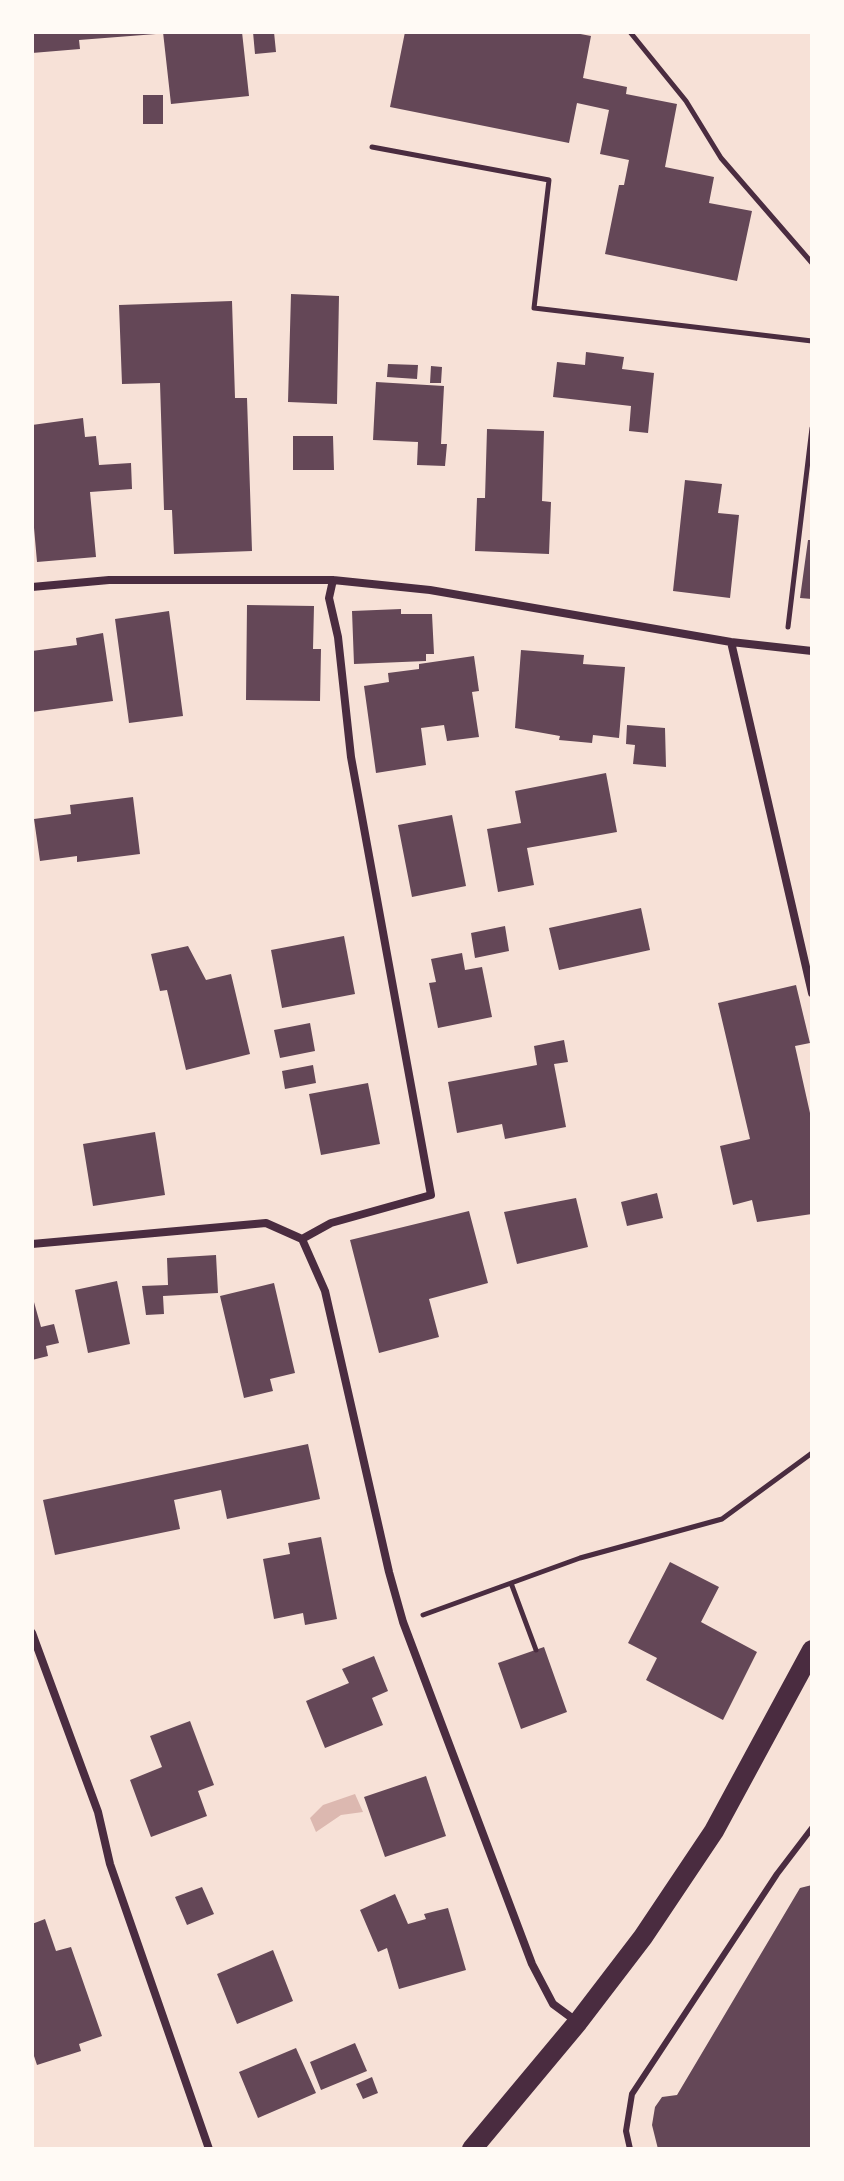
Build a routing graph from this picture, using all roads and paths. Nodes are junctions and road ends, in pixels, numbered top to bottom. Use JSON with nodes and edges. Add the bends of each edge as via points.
{"nodes":[{"id":1,"x":630,"y":32,"type":"edge"},
{"id":2,"x":372,"y":147,"type":"dead end"},
{"id":3,"x":812,"y":263,"type":"edge"},
{"id":4,"x":812,"y":341,"type":"edge"},
{"id":5,"x":812,"y":428,"type":"edge"},
{"id":6,"x":333,"y":580,"type":"junction"},
{"id":7,"x":32,"y":587,"type":"edge"},
{"id":8,"x":790,"y":600,"type":"dead end"},
{"id":9,"x":731,"y":642,"type":"junction"},
{"id":10,"x":812,"y":651,"type":"edge"},
{"id":11,"x":812,"y":993,"type":"edge"},
{"id":12,"x":302,"y":1239,"type":"junction"},
{"id":13,"x":32,"y":1244,"type":"edge"},
{"id":14,"x":812,"y":1453,"type":"edge"},
{"id":15,"x":511,"y":1583,"type":"junction"},
{"id":16,"x":403,"y":1622,"type":"junction"},
{"id":17,"x":32,"y":1633,"type":"edge"},
{"id":18,"x":536,"y":1650,"type":"dead end"},
{"id":19,"x":812,"y":1650,"type":"edge"},
{"id":20,"x":812,"y":1828,"type":"edge"},
{"id":21,"x":578,"y":2022,"type":"junction"},
{"id":22,"x":209,"y":2149,"type":"edge"},
{"id":23,"x":472,"y":2149,"type":"edge"},
{"id":24,"x":630,"y":2149,"type":"edge"}],
"edges":[{"from":1,"to":3,"type":"path","via":[[686,101],[721,158]]},
{"from":2,"to":4,"type":"path","via":[[549,180],[534,308]]},
{"from":5,"to":8,"type":"path"},
{"from":6,"to":7,"type":"street","via":[[109,580]]},
{"from":6,"to":9,"type":"street","via":[[430,590]]},
{"from":6,"to":12,"type":"street","via":[[329,598],[351,757],[431,1195],[331,1223]]},
{"from":9,"to":10,"type":"street"},
{"from":9,"to":11,"type":"street"},
{"from":12,"to":13,"type":"street","via":[[266,1223]]},
{"from":12,"to":16,"type":"street","via":[[325,1291]]},
{"from":14,"to":15,"type":"path","via":[[722,1519]]},
{"from":15,"to":16,"type":"path"},
{"from":15,"to":18,"type":"path"},
{"from":16,"to":21,"type":"street","via":[[532,1964],[553,2004]]},
{"from":17,"to":22,"type":"street","via":[[98,1812],[110,1864]]},
{"from":19,"to":21,"type":"main road","via":[[714,1831]]},
{"from":20,"to":24,"type":"lane","via":[[632,2094],[626,2131]]},
{"from":21,"to":23,"type":"main road"}]}
